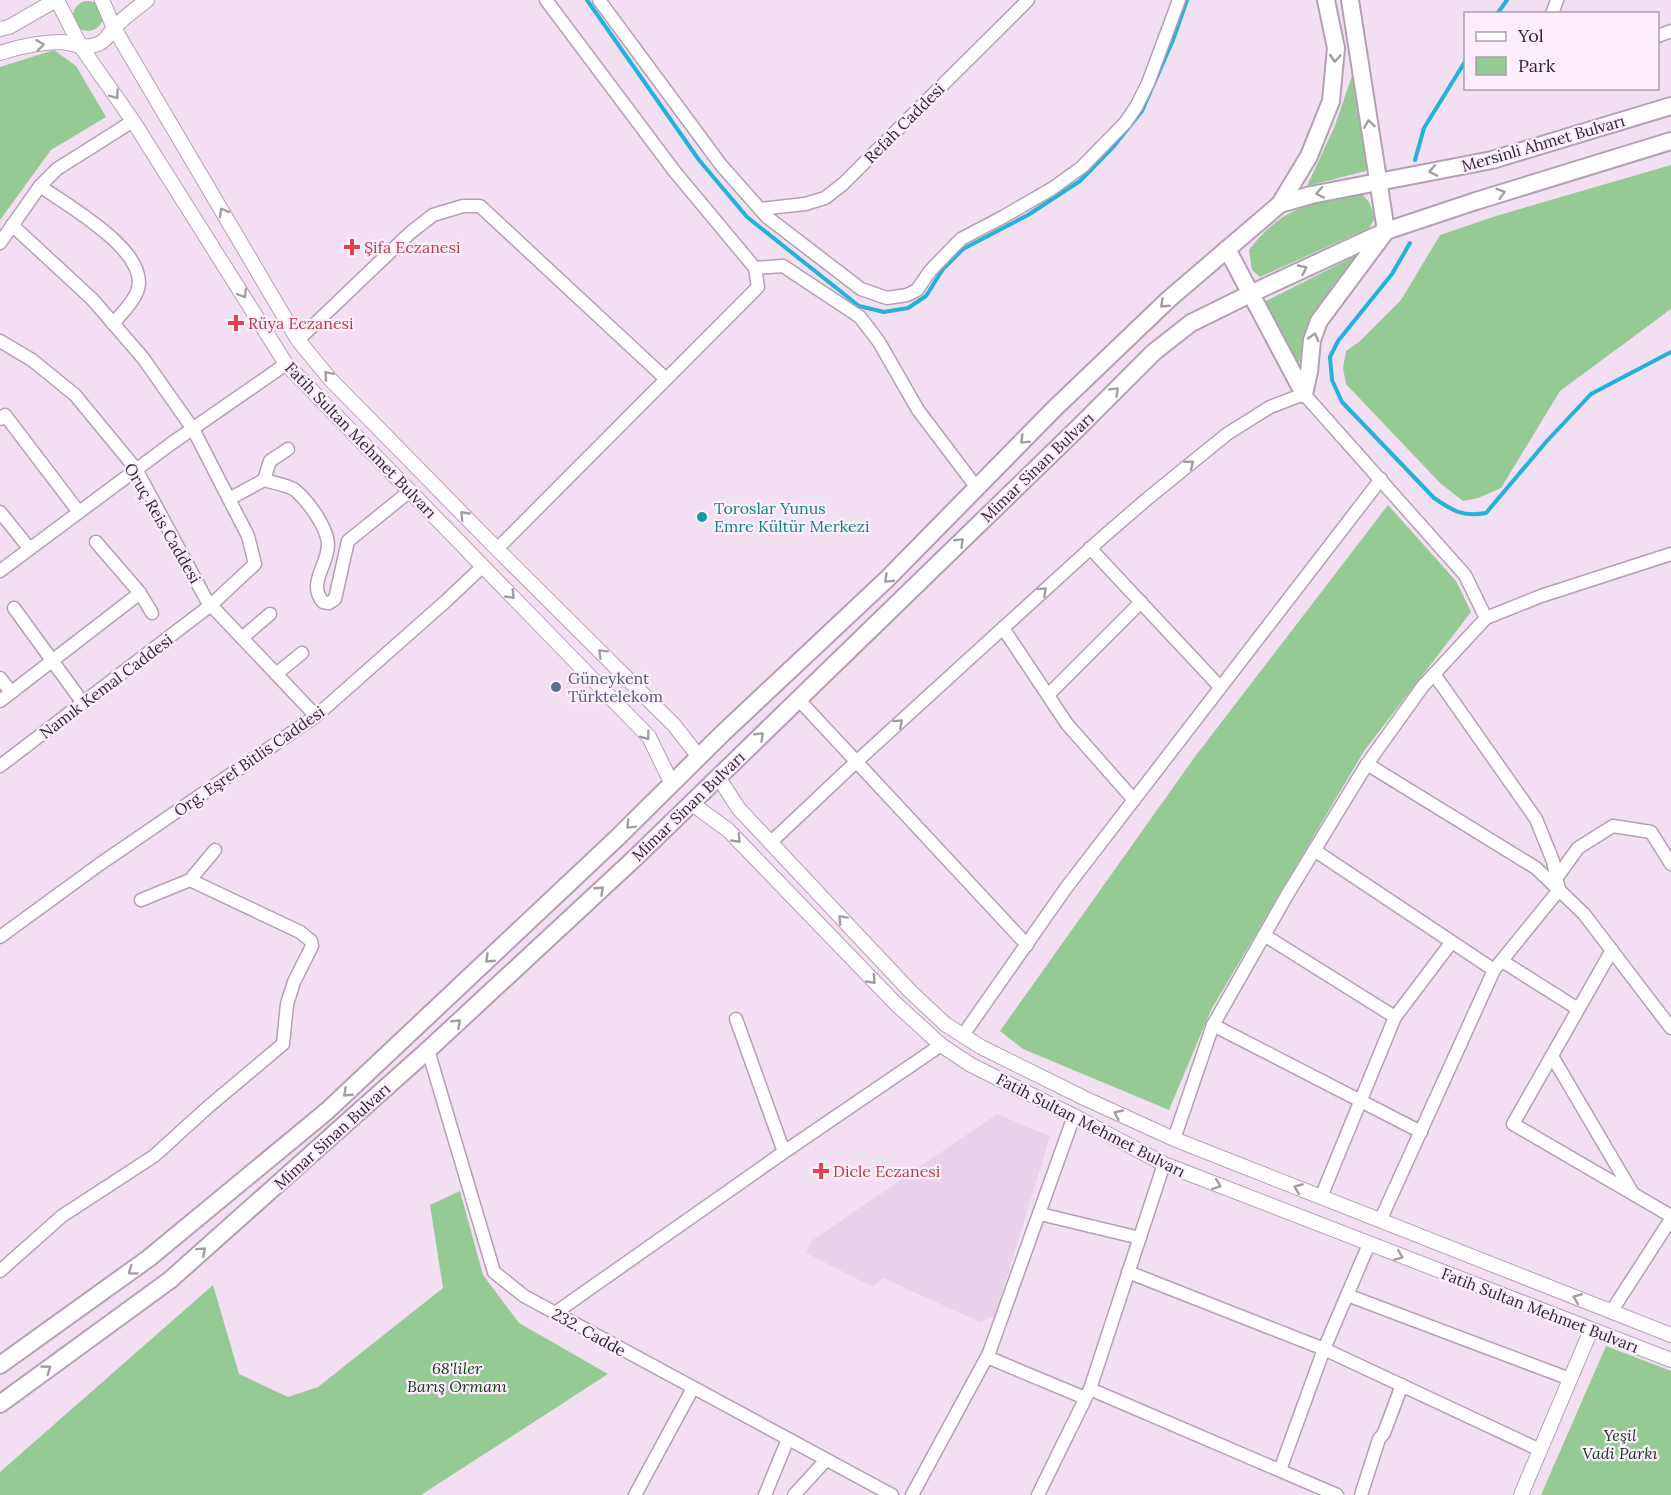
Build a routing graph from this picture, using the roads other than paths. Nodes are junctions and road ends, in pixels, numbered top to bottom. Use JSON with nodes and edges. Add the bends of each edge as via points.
{"nodes":[{"id":1,"x":57,"y":0,"type":"edge"},
{"id":2,"x":102,"y":0,"type":"edge"},
{"id":3,"x":147,"y":0,"type":"edge"},
{"id":4,"x":546,"y":0,"type":"edge"},
{"id":5,"x":599,"y":0,"type":"edge"},
{"id":6,"x":1028,"y":0,"type":"edge"},
{"id":7,"x":1179,"y":0,"type":"edge"},
{"id":8,"x":1326,"y":0,"type":"edge"},
{"id":9,"x":1352,"y":0,"type":"edge"},
{"id":10,"x":114,"y":28,"type":"junction"},
{"id":11,"x":0,"y":29,"type":"edge"},
{"id":12,"x":81,"y":47,"type":"junction"},
{"id":13,"x":0,"y":53,"type":"edge"},
{"id":14,"x":1671,"y":106,"type":"edge"},
{"id":15,"x":133,"y":121,"type":"junction"},
{"id":16,"x":1671,"y":141,"type":"edge"},
{"id":17,"x":1378,"y":182,"type":"junction"},
{"id":18,"x":39,"y":186,"type":"junction"},
{"id":19,"x":1280,"y":204,"type":"junction"},
{"id":20,"x":760,"y":209,"type":"junction"},
{"id":21,"x":12,"y":225,"type":"junction"},
{"id":22,"x":1386,"y":231,"type":"junction"},
{"id":23,"x":0,"y":243,"type":"edge"},
{"id":24,"x":1227,"y":249,"type":"junction"},
{"id":25,"x":755,"y":268,"type":"junction"},
{"id":26,"x":1250,"y":294,"type":"junction"},
{"id":27,"x":113,"y":324,"type":"junction"},
{"id":28,"x":298,"y":340,"type":"junction"},
{"id":29,"x":0,"y":341,"type":"edge"},
{"id":30,"x":286,"y":364,"type":"junction"},
{"id":31,"x":666,"y":379,"type":"junction"},
{"id":32,"x":1304,"y":394,"type":"junction"},
{"id":33,"x":0,"y":419,"type":"edge"},
{"id":34,"x":193,"y":429,"type":"junction"},
{"id":35,"x":288,"y":449,"type":"dead end"},
{"id":36,"x":136,"y":469,"type":"junction"},
{"id":37,"x":1381,"y":479,"type":"junction"},
{"id":38,"x":264,"y":480,"type":"junction"},
{"id":39,"x":977,"y":488,"type":"junction"},
{"id":40,"x":410,"y":491,"type":"junction"},
{"id":41,"x":229,"y":499,"type":"junction"},
{"id":42,"x":78,"y":511,"type":"junction"},
{"id":43,"x":0,"y":512,"type":"edge"},
{"id":44,"x":96,"y":542,"type":"dead end"},
{"id":45,"x":29,"y":548,"type":"junction"},
{"id":46,"x":1090,"y":548,"type":"junction"},
{"id":47,"x":497,"y":549,"type":"junction"},
{"id":48,"x":1671,"y":554,"type":"edge"},
{"id":49,"x":483,"y":566,"type":"junction"},
{"id":50,"x":0,"y":571,"type":"edge"},
{"id":51,"x":140,"y":593,"type":"junction"},
{"id":52,"x":1141,"y":602,"type":"junction"},
{"id":53,"x":211,"y":605,"type":"junction"},
{"id":54,"x":14,"y":608,"type":"dead end"},
{"id":55,"x":152,"y":613,"type":"dead end"},
{"id":56,"x":270,"y":614,"type":"dead end"},
{"id":57,"x":1486,"y":618,"type":"junction"},
{"id":58,"x":1003,"y":628,"type":"junction"},
{"id":59,"x":242,"y":638,"type":"junction"},
{"id":60,"x":302,"y":653,"type":"dead end"},
{"id":61,"x":52,"y":661,"type":"junction"},
{"id":62,"x":276,"y":674,"type":"junction"},
{"id":63,"x":1434,"y":674,"type":"junction"},
{"id":64,"x":0,"y":678,"type":"edge"},
{"id":65,"x":1220,"y":687,"type":"junction"},
{"id":66,"x":11,"y":692,"type":"junction"},
{"id":67,"x":1048,"y":695,"type":"junction"},
{"id":68,"x":799,"y":700,"type":"junction"},
{"id":69,"x":0,"y":701,"type":"edge"},
{"id":70,"x":83,"y":703,"type":"junction"},
{"id":71,"x":316,"y":716,"type":"junction"},
{"id":72,"x":699,"y":757,"type":"junction"},
{"id":73,"x":856,"y":762,"type":"junction"},
{"id":74,"x":1366,"y":764,"type":"junction"},
{"id":75,"x":0,"y":766,"type":"edge"},
{"id":76,"x":718,"y":777,"type":"junction"},
{"id":77,"x":672,"y":784,"type":"junction"},
{"id":78,"x":1134,"y":800,"type":"junction"},
{"id":79,"x":692,"y":803,"type":"junction"},
{"id":80,"x":770,"y":843,"type":"junction"},
{"id":81,"x":215,"y":850,"type":"dead end"},
{"id":82,"x":1314,"y":850,"type":"junction"},
{"id":83,"x":1671,"y":864,"type":"edge"},
{"id":84,"x":190,"y":880,"type":"junction"},
{"id":85,"x":1556,"y":884,"type":"junction"},
{"id":86,"x":141,"y":900,"type":"dead end"},
{"id":87,"x":1264,"y":935,"type":"junction"},
{"id":88,"x":0,"y":937,"type":"edge"},
{"id":89,"x":1451,"y":943,"type":"junction"},
{"id":90,"x":1027,"y":945,"type":"junction"},
{"id":91,"x":1612,"y":950,"type":"junction"},
{"id":92,"x":1498,"y":966,"type":"junction"},
{"id":93,"x":1578,"y":1009,"type":"junction"},
{"id":94,"x":1395,"y":1017,"type":"junction"},
{"id":95,"x":736,"y":1019,"type":"dead end"},
{"id":96,"x":1213,"y":1025,"type":"junction"},
{"id":97,"x":1671,"y":1028,"type":"edge"},
{"id":98,"x":963,"y":1035,"type":"junction"},
{"id":99,"x":941,"y":1045,"type":"junction"},
{"id":100,"x":428,"y":1050,"type":"junction"},
{"id":101,"x":1552,"y":1056,"type":"junction"},
{"id":102,"x":1360,"y":1101,"type":"junction"},
{"id":103,"x":1074,"y":1116,"type":"junction"},
{"id":104,"x":1420,"y":1132,"type":"junction"},
{"id":105,"x":1174,"y":1139,"type":"junction"},
{"id":106,"x":784,"y":1152,"type":"junction"},
{"id":107,"x":1164,"y":1164,"type":"junction"},
{"id":108,"x":1633,"y":1193,"type":"junction"},
{"id":109,"x":1321,"y":1197,"type":"junction"},
{"id":110,"x":1040,"y":1214,"type":"junction"},
{"id":111,"x":1671,"y":1217,"type":"edge"},
{"id":112,"x":1380,"y":1221,"type":"junction"},
{"id":113,"x":1140,"y":1238,"type":"junction"},
{"id":114,"x":1369,"y":1244,"type":"junction"},
{"id":115,"x":0,"y":1271,"type":"edge"},
{"id":116,"x":1128,"y":1272,"type":"junction"},
{"id":117,"x":1347,"y":1295,"type":"junction"},
{"id":118,"x":1611,"y":1312,"type":"junction"},
{"id":119,"x":555,"y":1313,"type":"junction"},
{"id":120,"x":1591,"y":1330,"type":"junction"},
{"id":121,"x":1671,"y":1335,"type":"edge"},
{"id":122,"x":1324,"y":1349,"type":"junction"},
{"id":123,"x":987,"y":1357,"type":"junction"},
{"id":124,"x":1671,"y":1360,"type":"edge"},
{"id":125,"x":0,"y":1365,"type":"edge"},
{"id":126,"x":1570,"y":1379,"type":"junction"},
{"id":127,"x":1402,"y":1385,"type":"junction"},
{"id":128,"x":693,"y":1388,"type":"junction"},
{"id":129,"x":1088,"y":1393,"type":"junction"},
{"id":130,"x":0,"y":1404,"type":"edge"},
{"id":131,"x":788,"y":1439,"type":"junction"},
{"id":132,"x":1540,"y":1450,"type":"junction"},
{"id":133,"x":826,"y":1460,"type":"junction"},
{"id":134,"x":1280,"y":1470,"type":"junction"},
{"id":135,"x":635,"y":1495,"type":"edge"},
{"id":136,"x":765,"y":1495,"type":"edge"},
{"id":137,"x":794,"y":1495,"type":"edge"},
{"id":138,"x":892,"y":1495,"type":"edge"},
{"id":139,"x":912,"y":1495,"type":"edge"},
{"id":140,"x":1038,"y":1495,"type":"edge"},
{"id":141,"x":1337,"y":1495,"type":"edge"},
{"id":142,"x":1361,"y":1495,"type":"edge"},
{"id":143,"x":1521,"y":1495,"type":"edge"}],
"edges":[{"from":1,"to":11,"type":"street"},
{"from":1,"to":12,"type":"street","name":"Fatih Sultan Mehmet Bulvarı"},
{"from":2,"to":10,"type":"street","name":"Fatih Sultan Mehmet Bulvarı"},
{"from":3,"to":10,"type":"street"},
{"from":4,"to":25,"type":"street","via":[[675,172]]},
{"from":5,"to":20,"type":"street","via":[[721,165]]},
{"from":6,"to":20,"type":"street","name":"Refah Caddesi","via":[[843,184],[825,198]]},
{"from":7,"to":20,"type":"street","via":[[1148,83],[1125,123],[1082,167],[1053,188],[961,239],[917,290],[907,295],[887,298],[861,289]]},
{"from":8,"to":19,"type":"main road","name":"Mimar Sinan Bulvarı","one_way":true,"via":[[1336,48],[1331,101],[1309,156]]},
{"from":17,"to":9,"type":"main road","one_way":true},
{"from":10,"to":12,"type":"street","via":[[99,44]]},
{"from":28,"to":10,"type":"street","name":"Fatih Sultan Mehmet Bulvarı","one_way":true},
{"from":13,"to":12,"type":"street","one_way":true,"via":[[61,42]]},
{"from":12,"to":15,"type":"street","name":"Fatih Sultan Mehmet Bulvarı","one_way":true},
{"from":14,"to":17,"type":"main road","name":"Mersinli Ahmet Bulvarı","one_way":true,"via":[[1492,160]]},
{"from":15,"to":18,"type":"street","via":[[57,169]]},
{"from":15,"to":30,"type":"street","name":"Fatih Sultan Mehmet Bulvarı","one_way":true},
{"from":22,"to":16,"type":"main road","name":"Mersinli Ahmet Bulvarı","one_way":true},
{"from":17,"to":19,"type":"main road","name":"Mimar Sinan Bulvarı","one_way":true},
{"from":17,"to":22,"type":"main road"},
{"from":18,"to":21,"type":"street"},
{"from":18,"to":27,"type":"street","via":[[112,237],[132,258],[139,275],[137,293]]},
{"from":19,"to":24,"type":"main road","name":"Mimar Sinan Bulvarı"},
{"from":21,"to":23,"type":"street"},
{"from":21,"to":27,"type":"street","via":[[92,299]]},
{"from":26,"to":22,"type":"main road","name":"Mimar Sinan Bulvarı","one_way":true},
{"from":32,"to":22,"type":"main road","one_way":true,"via":[[1312,340],[1319,321]]},
{"from":24,"to":26,"type":"main road"},
{"from":24,"to":39,"type":"main road","name":"Mimar Sinan Bulvarı","one_way":true,"via":[[1055,408]]},
{"from":25,"to":31,"type":"street","via":[[758,287]]},
{"from":25,"to":39,"type":"street","via":[[783,266],[860,317],[918,410]]},
{"from":26,"to":32,"type":"main road"},
{"from":68,"to":26,"type":"main road","name":"Mimar Sinan Bulvarı","one_way":true,"via":[[1154,352],[1191,324]]},
{"from":27,"to":34,"type":"street"},
{"from":28,"to":31,"type":"street","via":[[433,215],[463,206],[480,206]]},
{"from":47,"to":28,"type":"street","name":"Fatih Sultan Mehmet Bulvarı","one_way":true,"via":[[330,379]]},
{"from":29,"to":36,"type":"street","name":"Oruç Reis Caddesi","via":[[32,360],[75,395]]},
{"from":30,"to":34,"type":"street"},
{"from":30,"to":40,"type":"street","name":"Fatih Sultan Mehmet Bulvarı"},
{"from":31,"to":47,"type":"street"},
{"from":32,"to":37,"type":"street"},
{"from":46,"to":32,"type":"street","one_way":true,"via":[[1227,434],[1270,408]]},
{"from":33,"to":42,"type":"street","via":[[6,415]]},
{"from":34,"to":36,"type":"street"},
{"from":34,"to":41,"type":"street"},
{"from":35,"to":38,"type":"street","via":[[270,461]]},
{"from":36,"to":42,"type":"street"},
{"from":36,"to":53,"type":"street","name":"Oruç Reis Caddesi"},
{"from":37,"to":57,"type":"street","via":[[1465,575]]},
{"from":37,"to":65,"type":"street"},
{"from":38,"to":40,"type":"street","via":[[294,489],[321,521],[328,546],[316,585],[318,597],[329,603],[335,599],[348,542]]},
{"from":38,"to":41,"type":"street"},
{"from":39,"to":72,"type":"main road","name":"Mimar Sinan Bulvarı","one_way":true},
{"from":40,"to":49,"type":"street","name":"Fatih Sultan Mehmet Bulvarı"},
{"from":41,"to":53,"type":"street","name":"Namık Kemal Caddesi","via":[[248,536],[255,564]]},
{"from":42,"to":45,"type":"street"},
{"from":43,"to":45,"type":"street"},
{"from":44,"to":51,"type":"street"},
{"from":45,"to":50,"type":"street"},
{"from":46,"to":52,"type":"street"},
{"from":58,"to":46,"type":"street","one_way":true},
{"from":72,"to":47,"type":"street","name":"Fatih Sultan Mehmet Bulvarı","one_way":true,"via":[[674,725]]},
{"from":48,"to":57,"type":"street"},
{"from":49,"to":71,"type":"street","name":"Org. Eşref Bitlis Caddesi"},
{"from":49,"to":77,"type":"street","name":"Fatih Sultan Mehmet Bulvarı","one_way":true,"via":[[649,737]]},
{"from":51,"to":55,"type":"street"},
{"from":51,"to":61,"type":"street"},
{"from":52,"to":65,"type":"street"},
{"from":52,"to":67,"type":"street"},
{"from":53,"to":59,"type":"street","name":"Oruç Reis Caddesi"},
{"from":53,"to":70,"type":"street","name":"Namık Kemal Caddesi"},
{"from":54,"to":61,"type":"street"},
{"from":56,"to":59,"type":"street"},
{"from":57,"to":63,"type":"street"},
{"from":58,"to":67,"type":"street"},
{"from":73,"to":58,"type":"street","one_way":true},
{"from":59,"to":62,"type":"street","name":"Oruç Reis Caddesi"},
{"from":60,"to":62,"type":"street"},
{"from":61,"to":66,"type":"street"},
{"from":61,"to":70,"type":"street"},
{"from":62,"to":71,"type":"street","name":"Oruç Reis Caddesi"},
{"from":63,"to":74,"type":"street"},
{"from":63,"to":85,"type":"street","via":[[1536,819],[1553,861]]},
{"from":64,"to":66,"type":"street"},
{"from":65,"to":78,"type":"street"},
{"from":66,"to":69,"type":"street"},
{"from":67,"to":78,"type":"street","via":[[1067,724]]},
{"from":68,"to":73,"type":"street"},
{"from":76,"to":68,"type":"main road","name":"Mimar Sinan Bulvarı","one_way":true},
{"from":70,"to":75,"type":"street","name":"Namık Kemal Caddesi"},
{"from":71,"to":88,"type":"street","name":"Org. Eşref Bitlis Caddesi"},
{"from":72,"to":76,"type":"main road","via":[[712,764]]},
{"from":72,"to":77,"type":"main road","name":"Mimar Sinan Bulvarı"},
{"from":73,"to":80,"type":"street"},
{"from":73,"to":90,"type":"street"},
{"from":74,"to":82,"type":"street"},
{"from":74,"to":85,"type":"street"},
{"from":76,"to":79,"type":"main road","name":"Mimar Sinan Bulvarı"},
{"from":76,"to":80,"type":"street","name":"Fatih Sultan Mehmet Bulvarı","via":[[739,809]]},
{"from":77,"to":79,"type":"main road","via":[[679,796]]},
{"from":77,"to":125,"type":"main road","name":"Mimar Sinan Bulvarı","one_way":true,"via":[[327,1111],[149,1258]]},
{"from":78,"to":90,"type":"street"},
{"from":79,"to":99,"type":"street","name":"Fatih Sultan Mehmet Bulvarı","one_way":true,"via":[[728,830],[896,1004]]},
{"from":100,"to":79,"type":"main road","name":"Mimar Sinan Bulvarı","one_way":true},
{"from":98,"to":80,"type":"street","name":"Fatih Sultan Mehmet Bulvarı","one_way":true,"via":[[945,1024],[910,991]]},
{"from":81,"to":84,"type":"street"},
{"from":82,"to":87,"type":"street"},
{"from":82,"to":89,"type":"street"},
{"from":83,"to":85,"type":"street","via":[[1651,832],[1613,825],[1578,848]]},
{"from":84,"to":86,"type":"street"},
{"from":84,"to":115,"type":"street","via":[[300,932],[311,941],[287,1004],[283,1044],[154,1156],[62,1216]]},
{"from":85,"to":91,"type":"street"},
{"from":85,"to":92,"type":"street"},
{"from":87,"to":94,"type":"street"},
{"from":87,"to":96,"type":"street"},
{"from":89,"to":92,"type":"street"},
{"from":89,"to":94,"type":"street"},
{"from":90,"to":98,"type":"street"},
{"from":91,"to":93,"type":"street"},
{"from":91,"to":97,"type":"street"},
{"from":92,"to":93,"type":"street"},
{"from":92,"to":104,"type":"street"},
{"from":93,"to":101,"type":"street"},
{"from":94,"to":102,"type":"street"},
{"from":95,"to":106,"type":"street"},
{"from":96,"to":102,"type":"street"},
{"from":96,"to":105,"type":"street"},
{"from":105,"to":98,"type":"street","name":"Fatih Sultan Mehmet Bulvarı","one_way":true,"via":[[1084,1098]]},
{"from":99,"to":103,"type":"street","name":"Fatih Sultan Mehmet Bulvarı","via":[[970,1065]]},
{"from":99,"to":106,"type":"street"},
{"from":100,"to":119,"type":"street","name":"232. Cadde","via":[[494,1272],[524,1296]]},
{"from":130,"to":100,"type":"main road","name":"Mimar Sinan Bulvarı","one_way":true,"via":[[170,1280]]},
{"from":101,"to":108,"type":"street"},
{"from":101,"to":108,"type":"street","via":[[1513,1124]]},
{"from":102,"to":104,"type":"street"},
{"from":102,"to":109,"type":"street"},
{"from":103,"to":107,"type":"street","name":"Fatih Sultan Mehmet Bulvarı"},
{"from":103,"to":110,"type":"street"},
{"from":104,"to":112,"type":"street"},
{"from":109,"to":105,"type":"street","name":"Fatih Sultan Mehmet Bulvarı","one_way":true},
{"from":106,"to":119,"type":"street"},
{"from":107,"to":113,"type":"street"},
{"from":107,"to":114,"type":"street","name":"Fatih Sultan Mehmet Bulvarı","one_way":true},
{"from":108,"to":111,"type":"street"},
{"from":109,"to":112,"type":"street","name":"Fatih Sultan Mehmet Bulvarı"},
{"from":110,"to":113,"type":"street"},
{"from":110,"to":123,"type":"street"},
{"from":111,"to":118,"type":"street"},
{"from":118,"to":112,"type":"street","name":"Fatih Sultan Mehmet Bulvarı","one_way":true},
{"from":113,"to":116,"type":"street"},
{"from":114,"to":117,"type":"street"},
{"from":114,"to":120,"type":"street","name":"Fatih Sultan Mehmet Bulvarı","one_way":true},
{"from":116,"to":122,"type":"street"},
{"from":116,"to":129,"type":"street"},
{"from":117,"to":122,"type":"street"},
{"from":117,"to":126,"type":"street"},
{"from":118,"to":121,"type":"street","name":"Fatih Sultan Mehmet Bulvarı"},
{"from":119,"to":128,"type":"street","name":"232. Cadde"},
{"from":120,"to":124,"type":"street","name":"Fatih Sultan Mehmet Bulvarı"},
{"from":120,"to":126,"type":"street"},
{"from":122,"to":127,"type":"street"},
{"from":122,"to":134,"type":"street"},
{"from":123,"to":129,"type":"street"},
{"from":123,"to":139,"type":"street"},
{"from":126,"to":132,"type":"street"},
{"from":127,"to":132,"type":"street"},
{"from":127,"to":142,"type":"street"},
{"from":128,"to":131,"type":"street","name":"232. Cadde"},
{"from":128,"to":135,"type":"street"},
{"from":129,"to":134,"type":"street"},
{"from":129,"to":140,"type":"street"},
{"from":131,"to":133,"type":"street","name":"232. Cadde"},
{"from":131,"to":136,"type":"street"},
{"from":132,"to":143,"type":"street"},
{"from":133,"to":137,"type":"street"},
{"from":133,"to":138,"type":"street","name":"232. Cadde"},
{"from":134,"to":141,"type":"street"}]}
